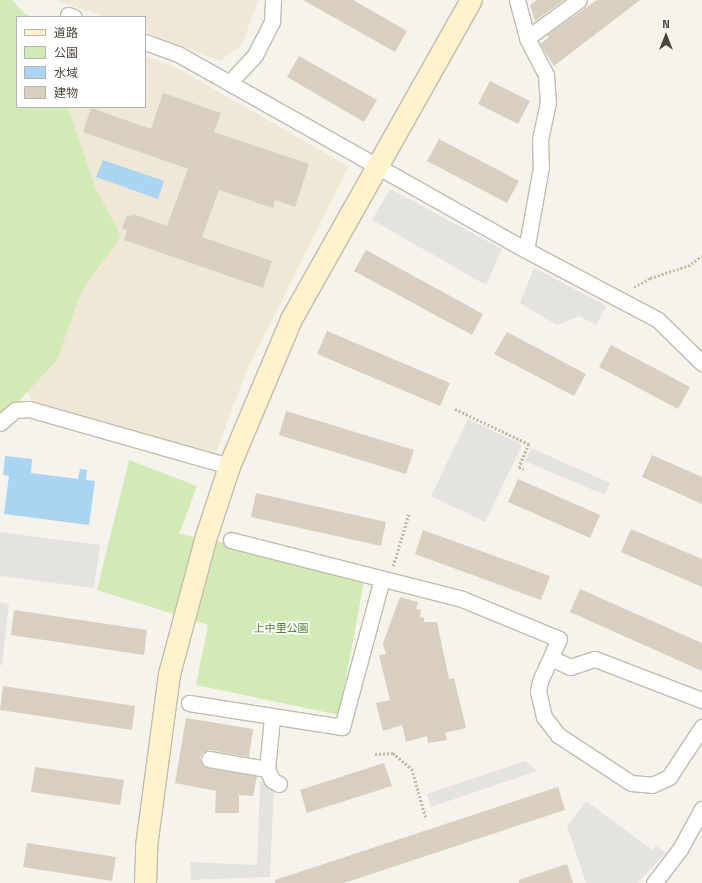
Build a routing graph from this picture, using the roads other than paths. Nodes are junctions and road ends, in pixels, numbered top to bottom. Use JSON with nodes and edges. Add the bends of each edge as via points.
{"nodes":[{"id":1,"x":273,"y":0,"type":"edge"},
{"id":2,"x":471,"y":0,"type":"edge"},
{"id":3,"x":517,"y":0,"type":"edge"},
{"id":4,"x":579,"y":0,"type":"edge"},
{"id":5,"x":527,"y":38,"type":"junction"},
{"id":6,"x":146,"y":42,"type":"edge"},
{"id":7,"x":230,"y":82,"type":"junction"},
{"id":8,"x":377,"y":164,"type":"junction"},
{"id":9,"x":526,"y":250,"type":"junction"},
{"id":10,"x":702,"y":363,"type":"edge"},
{"id":11,"x":0,"y":423,"type":"edge"},
{"id":12,"x":229,"y":466,"type":"junction"},
{"id":13,"x":231,"y":540,"type":"dead end"},
{"id":14,"x":386,"y":579,"type":"junction"},
{"id":15,"x":551,"y":658,"type":"junction"},
{"id":16,"x":702,"y":700,"type":"edge"},
{"id":17,"x":189,"y":703,"type":"dead end"},
{"id":18,"x":272,"y":718,"type":"junction"},
{"id":19,"x":702,"y":727,"type":"edge"},
{"id":20,"x":209,"y":760,"type":"dead end"},
{"id":21,"x":266,"y":768,"type":"junction"},
{"id":22,"x":279,"y":784,"type":"dead end"},
{"id":23,"x":702,"y":809,"type":"edge"},
{"id":24,"x":145,"y":883,"type":"edge"},
{"id":25,"x":654,"y":883,"type":"edge"}],
"edges":[{"from":1,"to":7,"type":"street","via":[[272,21],[255,55]]},
{"from":2,"to":8,"type":"street"},
{"from":3,"to":5,"type":"street"},
{"from":4,"to":5,"type":"street"},
{"from":5,"to":9,"type":"street","via":[[546,75],[548,102],[540,140],[541,167]]},
{"from":6,"to":7,"type":"street","via":[[178,54]]},
{"from":7,"to":8,"type":"street"},
{"from":8,"to":9,"type":"street"},
{"from":8,"to":12,"type":"street","via":[[291,319]]},
{"from":9,"to":10,"type":"street","via":[[658,320]]},
{"from":11,"to":12,"type":"street","via":[[15,410],[29,409]]},
{"from":12,"to":24,"type":"street","via":[[206,536],[169,674],[146,846]]},
{"from":13,"to":14,"type":"street"},
{"from":14,"to":15,"type":"street","via":[[462,599],[559,640]]},
{"from":14,"to":18,"type":"street","via":[[342,727]]},
{"from":15,"to":16,"type":"street","via":[[570,667],[595,659]]},
{"from":15,"to":19,"type":"street","via":[[538,691],[542,711],[551,728],[631,782],[652,785],[669,777]]},
{"from":17,"to":18,"type":"street"},
{"from":18,"to":21,"type":"street"},
{"from":20,"to":21,"type":"street"},
{"from":21,"to":22,"type":"street","via":[[272,780]]},
{"from":23,"to":25,"type":"street","via":[[680,848]]}]}
